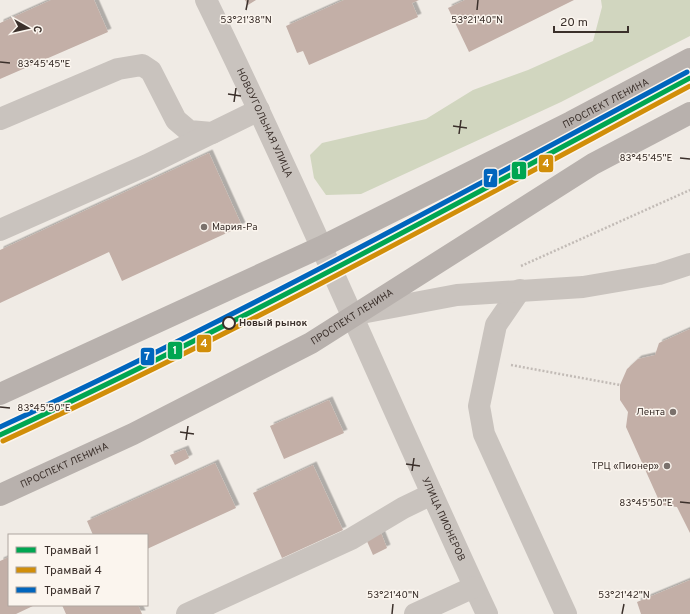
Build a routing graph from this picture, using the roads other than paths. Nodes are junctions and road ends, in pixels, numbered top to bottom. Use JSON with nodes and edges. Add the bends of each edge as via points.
{"nodes":[{"id":1,"x":206,"y":0,"type":"edge"},
{"id":2,"x":690,"y":59,"type":"edge"},
{"id":3,"x":259,"y":110,"type":"junction"},
{"id":4,"x":690,"y":113,"type":"edge"},
{"id":5,"x":0,"y":119,"type":"edge"},
{"id":6,"x":212,"y":133,"type":"junction"},
{"id":7,"x":0,"y":230,"type":"edge"},
{"id":8,"x":321,"y":247,"type":"junction"},
{"id":9,"x":690,"y":264,"type":"edge"},
{"id":10,"x":520,"y":290,"type":"junction"},
{"id":11,"x":353,"y":315,"type":"junction"},
{"id":12,"x":0,"y":394,"type":"edge"},
{"id":13,"x":432,"y":494,"type":"junction"},
{"id":14,"x":0,"y":495,"type":"edge"},
{"id":15,"x":474,"y":586,"type":"junction"},
{"id":16,"x":564,"y":613,"type":"edge"},
{"id":17,"x":187,"y":614,"type":"edge"},
{"id":18,"x":415,"y":614,"type":"edge"},
{"id":19,"x":487,"y":614,"type":"edge"}],
"edges":[{"from":1,"to":3,"type":"street","name":"НОВОУГОЛЬНАЯ УЛИЦА"},
{"from":2,"to":8,"type":"main road","name":"ПРОСПЕКТ ЛЕНИНА","via":[[571,122]]},
{"from":3,"to":6,"type":"street"},
{"from":3,"to":8,"type":"street","name":"НОВОУГОЛЬНАЯ УЛИЦА"},
{"from":4,"to":11,"type":"main road","name":"ПРОСПЕКТ ЛЕНИНА","via":[[593,164]]},
{"from":5,"to":6,"type":"street","via":[[118,69],[142,65],[151,71],[176,120],[189,131]]},
{"from":6,"to":7,"type":"street","via":[[147,165]]},
{"from":8,"to":11,"type":"street","name":"НОВОУГОЛЬНАЯ УЛИЦА"},
{"from":8,"to":12,"type":"main road","name":"ПРОСПЕКТ ЛЕНИНА"},
{"from":9,"to":10,"type":"street","via":[[659,274],[583,287]]},
{"from":10,"to":11,"type":"street","via":[[457,295]]},
{"from":10,"to":16,"type":"street","via":[[496,325],[479,406],[484,434]]},
{"from":11,"to":13,"type":"street","name":"УЛИЦА ПИОНЕРОВ"},
{"from":11,"to":14,"type":"main road","name":"ПРОСПЕКТ ЛЕНИНА","via":[[311,343],[133,434]]},
{"from":13,"to":15,"type":"street","name":"УЛИЦА ПИОНЕРОВ"},
{"from":13,"to":17,"type":"street","via":[[351,539]]},
{"from":15,"to":18,"type":"street"},
{"from":15,"to":19,"type":"street","name":"УЛИЦА ПИОНЕРОВ"}]}
